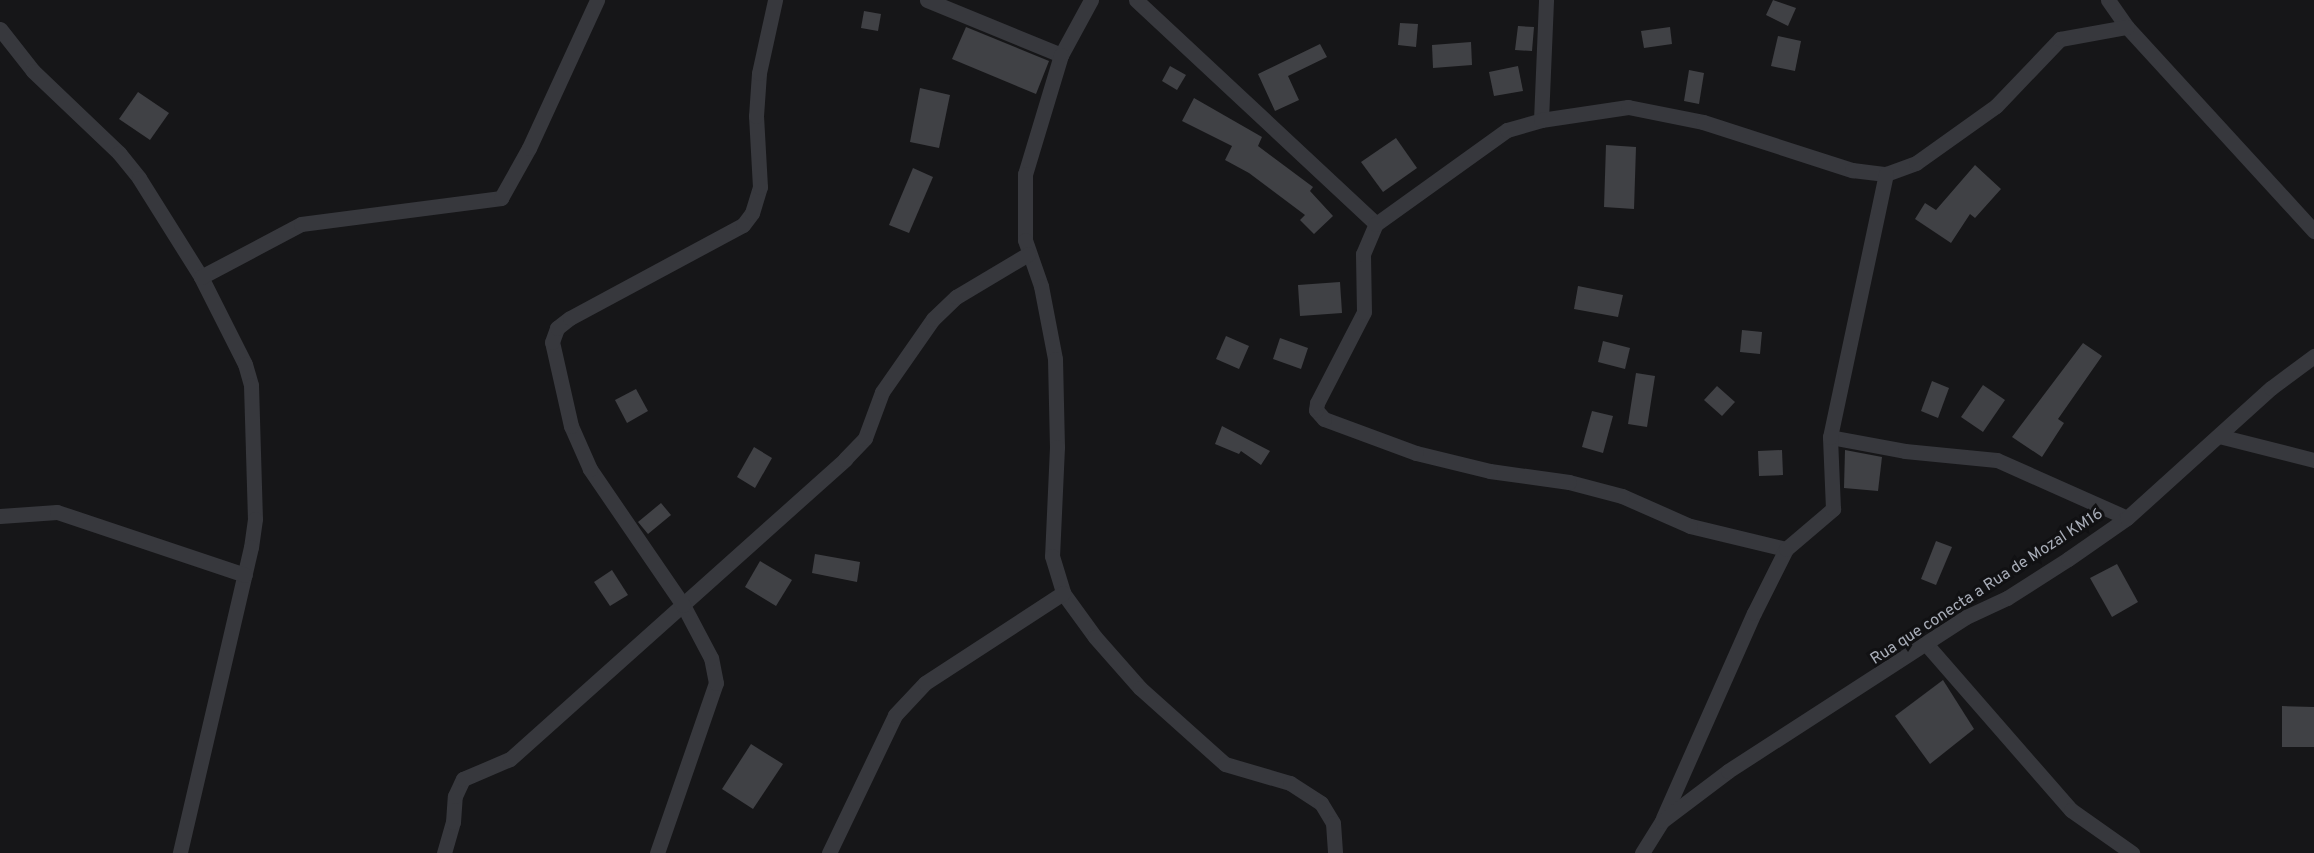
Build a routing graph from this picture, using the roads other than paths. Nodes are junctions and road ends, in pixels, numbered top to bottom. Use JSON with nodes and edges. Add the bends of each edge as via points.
{"nodes":[{"id":1,"x":597,"y":0,"type":"edge"},
{"id":2,"x":775,"y":0,"type":"edge"},
{"id":3,"x":927,"y":0,"type":"edge"},
{"id":4,"x":1091,"y":0,"type":"edge"},
{"id":5,"x":1136,"y":0,"type":"edge"},
{"id":6,"x":1546,"y":0,"type":"edge"},
{"id":7,"x":2108,"y":0,"type":"edge"},
{"id":8,"x":2127,"y":27,"type":"junction"},
{"id":9,"x":0,"y":29,"type":"edge"},
{"id":10,"x":1061,"y":55,"type":"junction"},
{"id":11,"x":1541,"y":120,"type":"junction"},
{"id":12,"x":1886,"y":174,"type":"junction"},
{"id":13,"x":1376,"y":224,"type":"junction"},
{"id":14,"x":2314,"y":231,"type":"edge"},
{"id":15,"x":1028,"y":254,"type":"junction"},
{"id":16,"x":201,"y":277,"type":"junction"},
{"id":17,"x":2314,"y":356,"type":"edge"},
{"id":18,"x":2218,"y":435,"type":"junction"},
{"id":19,"x":1830,"y":437,"type":"junction"},
{"id":20,"x":2314,"y":460,"type":"edge"},
{"id":21,"x":0,"y":516,"type":"edge"},
{"id":22,"x":2127,"y":518,"type":"junction"},
{"id":23,"x":1786,"y":549,"type":"junction"},
{"id":24,"x":245,"y":575,"type":"junction"},
{"id":25,"x":1064,"y":593,"type":"junction"},
{"id":26,"x":683,"y":605,"type":"junction"},
{"id":27,"x":1927,"y":645,"type":"junction"},
{"id":28,"x":1662,"y":821,"type":"junction"},
{"id":29,"x":180,"y":853,"type":"edge"},
{"id":30,"x":444,"y":853,"type":"edge"},
{"id":31,"x":657,"y":853,"type":"edge"},
{"id":32,"x":829,"y":853,"type":"edge"},
{"id":33,"x":1335,"y":853,"type":"edge"},
{"id":34,"x":1642,"y":853,"type":"edge"},
{"id":35,"x":2132,"y":853,"type":"edge"}],
"edges":[{"from":1,"to":16,"type":"street","via":[[529,148],[501,198],[301,224]]},
{"from":2,"to":26,"type":"street","via":[[759,73],[756,116],[760,187],[752,213],[743,225],[570,318],[557,328],[552,342],[571,426],[590,469]]},
{"from":3,"to":10,"type":"street"},
{"from":4,"to":10,"type":"street"},
{"from":5,"to":13,"type":"street"},
{"from":6,"to":11,"type":"street"},
{"from":7,"to":8,"type":"street"},
{"from":8,"to":12,"type":"street","via":[[2060,39],[1996,106],[1916,163]]},
{"from":8,"to":14,"type":"street"},
{"from":9,"to":16,"type":"street","via":[[33,72],[119,153]]},
{"from":10,"to":15,"type":"street","via":[[1025,174]]},
{"from":11,"to":12,"type":"street","via":[[1628,107],[1786,145],[1852,170]]},
{"from":11,"to":13,"type":"street","via":[[1507,130]]},
{"from":12,"to":19,"type":"street"},
{"from":13,"to":23,"type":"street","via":[[1363,254],[1364,312],[1317,403],[1316,410],[1324,419],[1416,453],[1490,471],[1601,490],[1690,526]]},
{"from":15,"to":25,"type":"street","via":[[1041,286],[1055,359],[1057,447],[1052,555]]},
{"from":15,"to":26,"type":"street","via":[[956,297],[933,320],[882,392],[865,438]]},
{"from":16,"to":24,"type":"street","via":[[245,364],[251,385],[255,519]]},
{"from":17,"to":18,"type":"street","name":"Rua que conecta a Rua de Mozal KM16","via":[[2271,387]]},
{"from":18,"to":20,"type":"street"},
{"from":18,"to":22,"type":"street","name":"Rua que conecta a Rua de Mozal KM16"},
{"from":19,"to":22,"type":"street","via":[[1905,451],[1997,459]]},
{"from":19,"to":23,"type":"street","via":[[1833,509]]},
{"from":21,"to":24,"type":"street","via":[[57,512]]},
{"from":22,"to":27,"type":"street","name":"Rua que conecta a Rua de Mozal KM16","via":[[2048,572],[1966,617]]},
{"from":23,"to":28,"type":"street"},
{"from":24,"to":29,"type":"street"},
{"from":25,"to":32,"type":"street","via":[[925,683],[895,715]]},
{"from":25,"to":33,"type":"street","via":[[1095,637],[1140,688],[1225,764],[1290,783],[1321,803],[1333,823]]},
{"from":26,"to":30,"type":"street","via":[[510,759],[463,779],[455,796]]},
{"from":26,"to":31,"type":"street","via":[[711,658],[716,683]]},
{"from":27,"to":28,"type":"street","name":"Rua que conecta a Rua de Mozal KM16","via":[[1728,771]]},
{"from":27,"to":35,"type":"street","via":[[2071,810]]},
{"from":28,"to":34,"type":"street","name":"Rua que conecta a Rua de Mozal KM16"}]}
